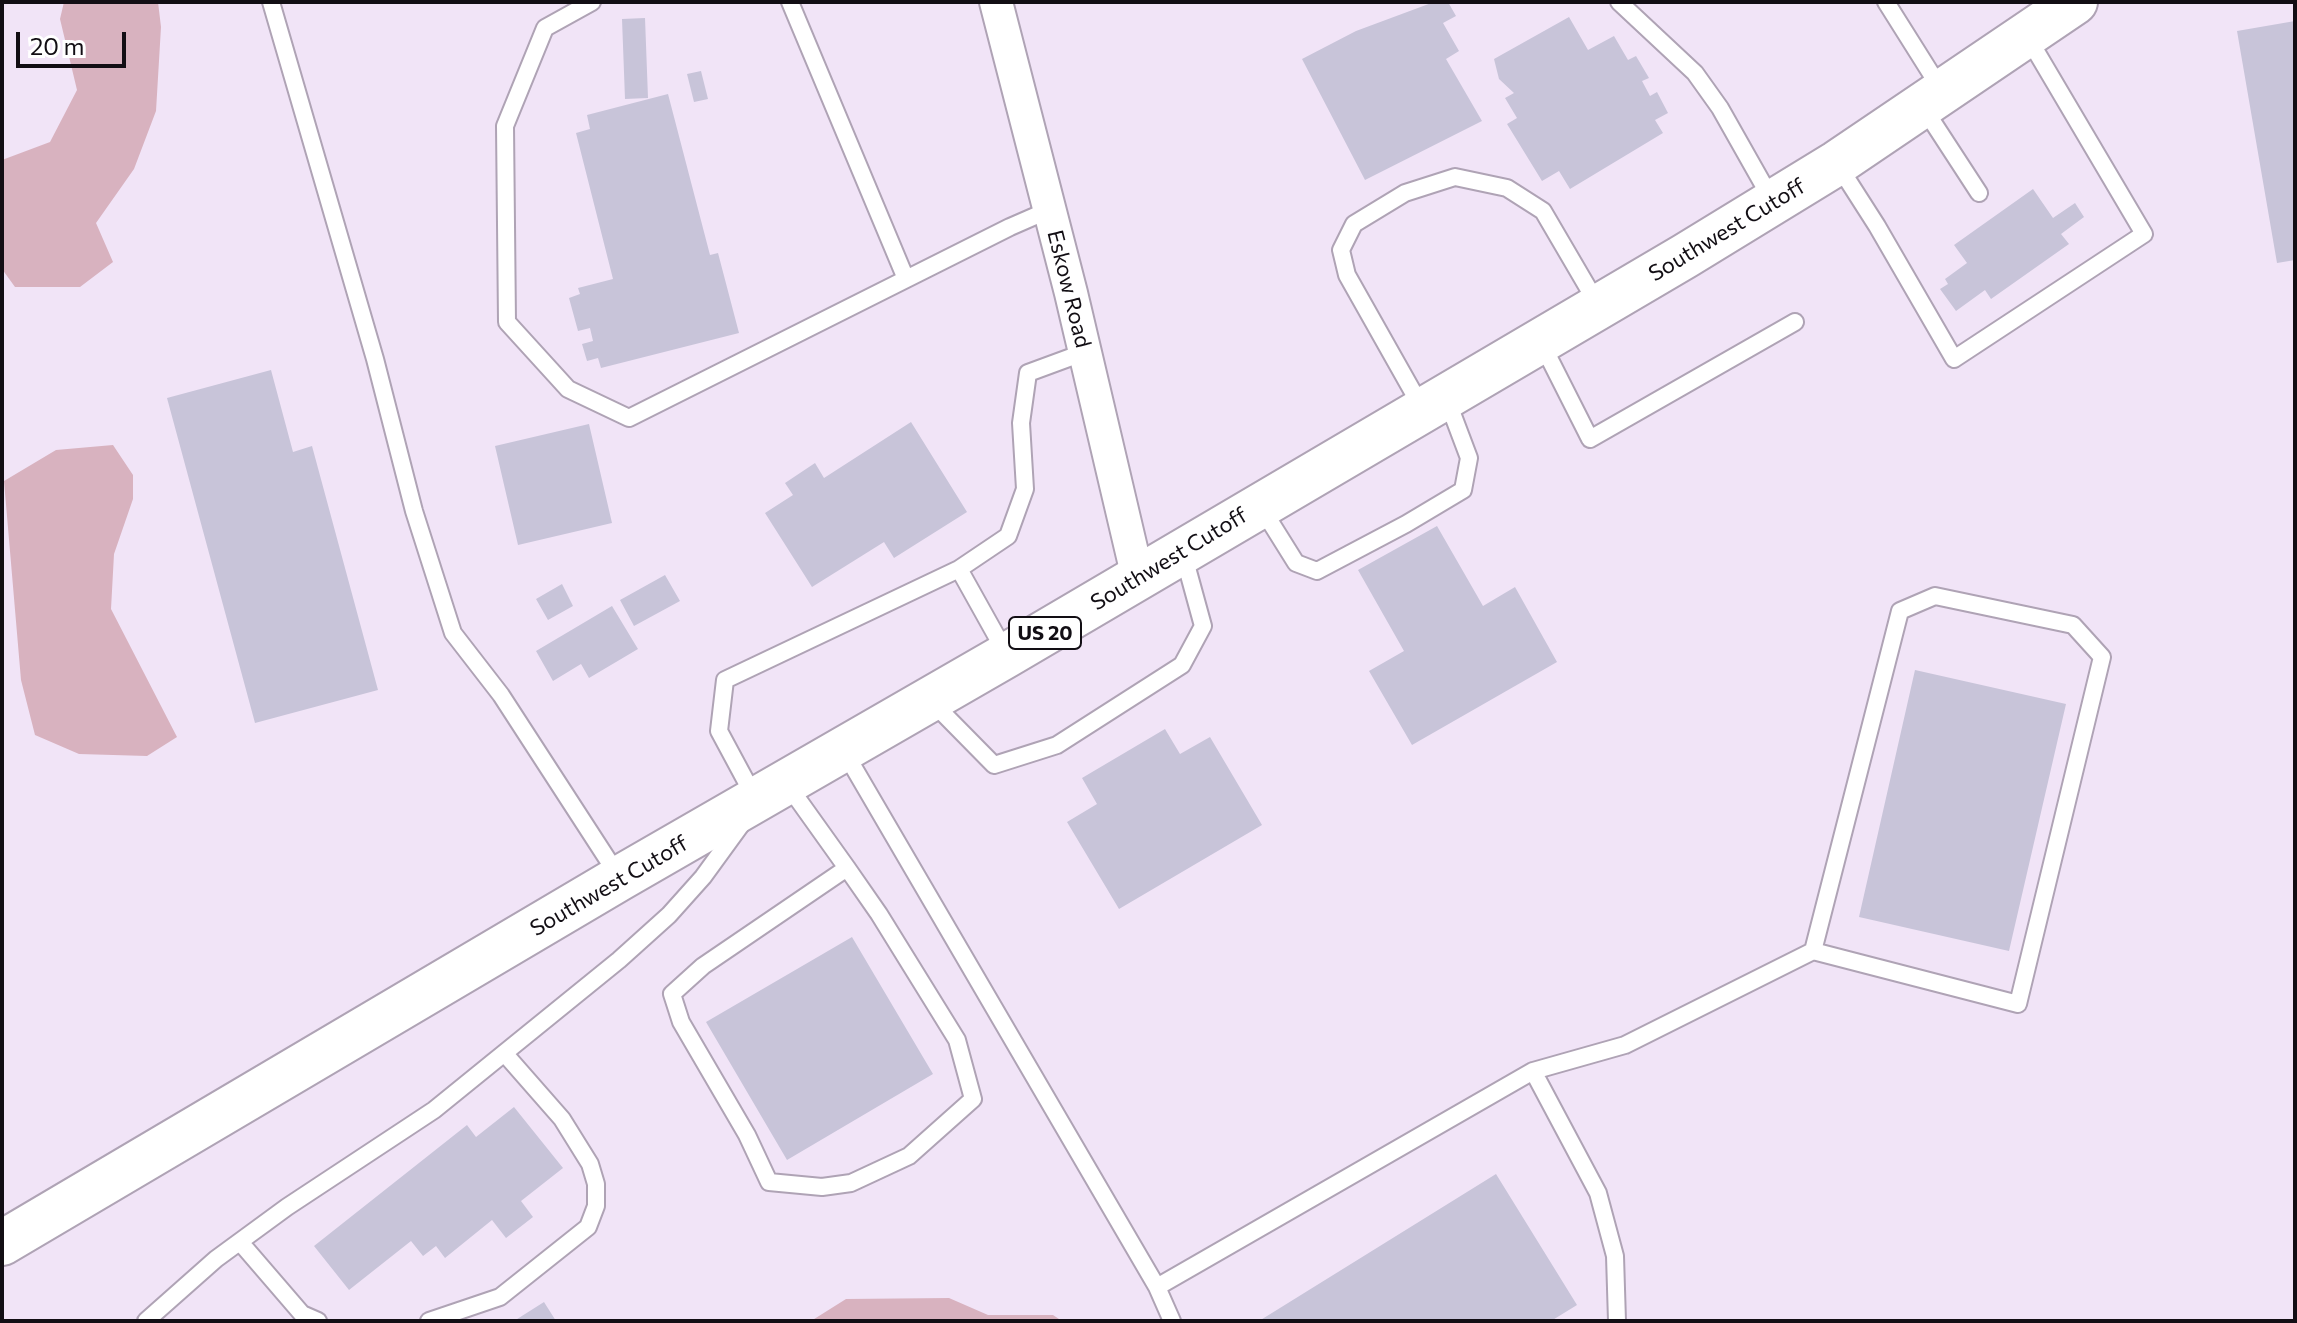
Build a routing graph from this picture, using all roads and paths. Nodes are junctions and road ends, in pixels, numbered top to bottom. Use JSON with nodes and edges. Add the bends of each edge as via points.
{"nodes":[{"id":1,"x":271,"y":2,"type":"edge"},
{"id":2,"x":592,"y":2,"type":"edge"},
{"id":3,"x":790,"y":2,"type":"edge"},
{"id":4,"x":996,"y":2,"type":"edge"},
{"id":5,"x":1619,"y":2,"type":"edge"},
{"id":6,"x":1886,"y":2,"type":"edge"},
{"id":7,"x":2075,"y":2,"type":"edge"},
{"id":8,"x":2027,"y":36,"type":"junction"},
{"id":9,"x":1932,"y":99,"type":"junction"},
{"id":10,"x":1837,"y":163,"type":"junction"},
{"id":11,"x":1979,"y":193,"type":"dead end"},
{"id":12,"x":1773,"y":202,"type":"junction"},
{"id":13,"x":1049,"y":210,"type":"junction"},
{"id":14,"x":906,"y":279,"type":"junction"},
{"id":15,"x":1599,"y":307,"type":"junction"},
{"id":16,"x":1795,"y":322,"type":"dead end"},
{"id":17,"x":1540,"y":341,"type":"junction"},
{"id":18,"x":1085,"y":352,"type":"junction"},
{"id":19,"x":1434,"y":403,"type":"junction"},
{"id":20,"x":1260,"y":506,"type":"junction"},
{"id":21,"x":1183,"y":552,"type":"junction"},
{"id":22,"x":959,"y":569,"type":"junction"},
{"id":23,"x":1138,"y":578,"type":"junction"},
{"id":24,"x":1007,"y":655,"type":"junction"},
{"id":25,"x":930,"y":700,"type":"junction"},
{"id":26,"x":843,"y":750,"type":"junction"},
{"id":27,"x":769,"y":793,"type":"junction"},
{"id":28,"x":847,"y":868,"type":"junction"},
{"id":29,"x":620,"y":878,"type":"junction"},
{"id":30,"x":1813,"y":951,"type":"junction"},
{"id":31,"x":505,"y":1054,"type":"junction"},
{"id":32,"x":1533,"y":1071,"type":"junction"},
{"id":33,"x":240,"y":1242,"type":"junction"},
{"id":34,"x":2,"y":1243,"type":"edge"},
{"id":35,"x":1157,"y":1287,"type":"junction"},
{"id":36,"x":146,"y":1321,"type":"edge"},
{"id":37,"x":318,"y":1321,"type":"edge"},
{"id":38,"x":429,"y":1321,"type":"edge"},
{"id":39,"x":1172,"y":1321,"type":"edge"},
{"id":40,"x":1617,"y":1321,"type":"edge"}],
"edges":[{"from":1,"to":29,"type":"lane","via":[[453,633],[501,695]]},
{"from":2,"to":14,"type":"lane","via":[[545,28],[505,126],[507,322],[568,389],[629,418]]},
{"from":3,"to":14,"type":"lane"},
{"from":4,"to":13,"type":"street","name":"Eskow Road"},
{"from":5,"to":12,"type":"lane","via":[[1695,73]]},
{"from":6,"to":9,"type":"lane"},
{"from":7,"to":8,"type":"main road","name":"Southwest Cutoff","number":"US 20"},
{"from":8,"to":9,"type":"main road","name":"Southwest Cutoff","number":"US 20"},
{"from":8,"to":10,"type":"lane","via":[[2144,234],[1954,359]]},
{"from":9,"to":10,"type":"main road","name":"Southwest Cutoff","number":"US 20"},
{"from":9,"to":11,"type":"lane"},
{"from":10,"to":12,"type":"main road","name":"Southwest Cutoff","number":"US 20"},
{"from":12,"to":15,"type":"main road","name":"Southwest Cutoff","number":"US 20"},
{"from":13,"to":14,"type":"lane"},
{"from":13,"to":18,"type":"street","name":"Eskow Road"},
{"from":15,"to":17,"type":"main road","name":"Southwest Cutoff","number":"US 20"},
{"from":15,"to":19,"type":"lane","via":[[1543,211],[1507,188],[1455,177],[1405,193],[1354,224],[1341,250],[1347,275]]},
{"from":16,"to":17,"type":"lane","via":[[1590,439]]},
{"from":17,"to":19,"type":"main road","name":"Southwest Cutoff","number":"US 20"},
{"from":18,"to":22,"type":"lane","via":[[1028,373],[1021,423],[1025,489],[1008,536]]},
{"from":18,"to":23,"type":"street","name":"Eskow Road"},
{"from":19,"to":20,"type":"main road","name":"Southwest Cutoff","number":"US 20"},
{"from":19,"to":20,"type":"lane","via":[[1469,458],[1463,490],[1406,524],[1317,571],[1296,563]]},
{"from":20,"to":21,"type":"main road","name":"Southwest Cutoff","number":"US 20"},
{"from":21,"to":23,"type":"main road","name":"Southwest Cutoff","number":"US 20"},
{"from":21,"to":25,"type":"lane","via":[[1203,626],[1182,665],[1057,745],[994,765]]},
{"from":22,"to":24,"type":"lane"},
{"from":22,"to":27,"type":"lane","via":[[725,680],[719,731]]},
{"from":23,"to":24,"type":"main road","name":"Southwest Cutoff","number":"US 20"},
{"from":24,"to":25,"type":"main road","name":"Southwest Cutoff","number":"US 20"},
{"from":25,"to":26,"type":"main road","name":"Southwest Cutoff","number":"US 20"},
{"from":26,"to":27,"type":"main road","name":"Southwest Cutoff","number":"US 20"},
{"from":26,"to":35,"type":"lane"},
{"from":27,"to":28,"type":"lane"},
{"from":27,"to":29,"type":"main road","name":"Southwest Cutoff","number":"US 20"},
{"from":27,"to":31,"type":"lane","via":[[669,915]]},
{"from":28,"to":28,"type":"lane","via":[[957,1040],[973,1099],[909,1156],[851,1183],[822,1187],[769,1182],[681,1022],[672,994],[703,966]]},
{"from":29,"to":34,"type":"main road","name":"Southwest Cutoff","number":"US 20"},
{"from":30,"to":30,"type":"lane","via":[[1900,611],[1935,596],[2073,625],[2102,657],[2018,1004]]},
{"from":30,"to":32,"type":"lane","via":[[1625,1045]]},
{"from":31,"to":33,"type":"lane","via":[[434,1110]]},
{"from":31,"to":38,"type":"lane","via":[[562,1119],[590,1164],[596,1206],[588,1227],[500,1297]]},
{"from":32,"to":35,"type":"lane"},
{"from":32,"to":40,"type":"lane","via":[[1598,1193],[1615,1256]]},
{"from":33,"to":36,"type":"lane"},
{"from":33,"to":37,"type":"lane","via":[[302,1314]]},
{"from":35,"to":39,"type":"lane"}]}
